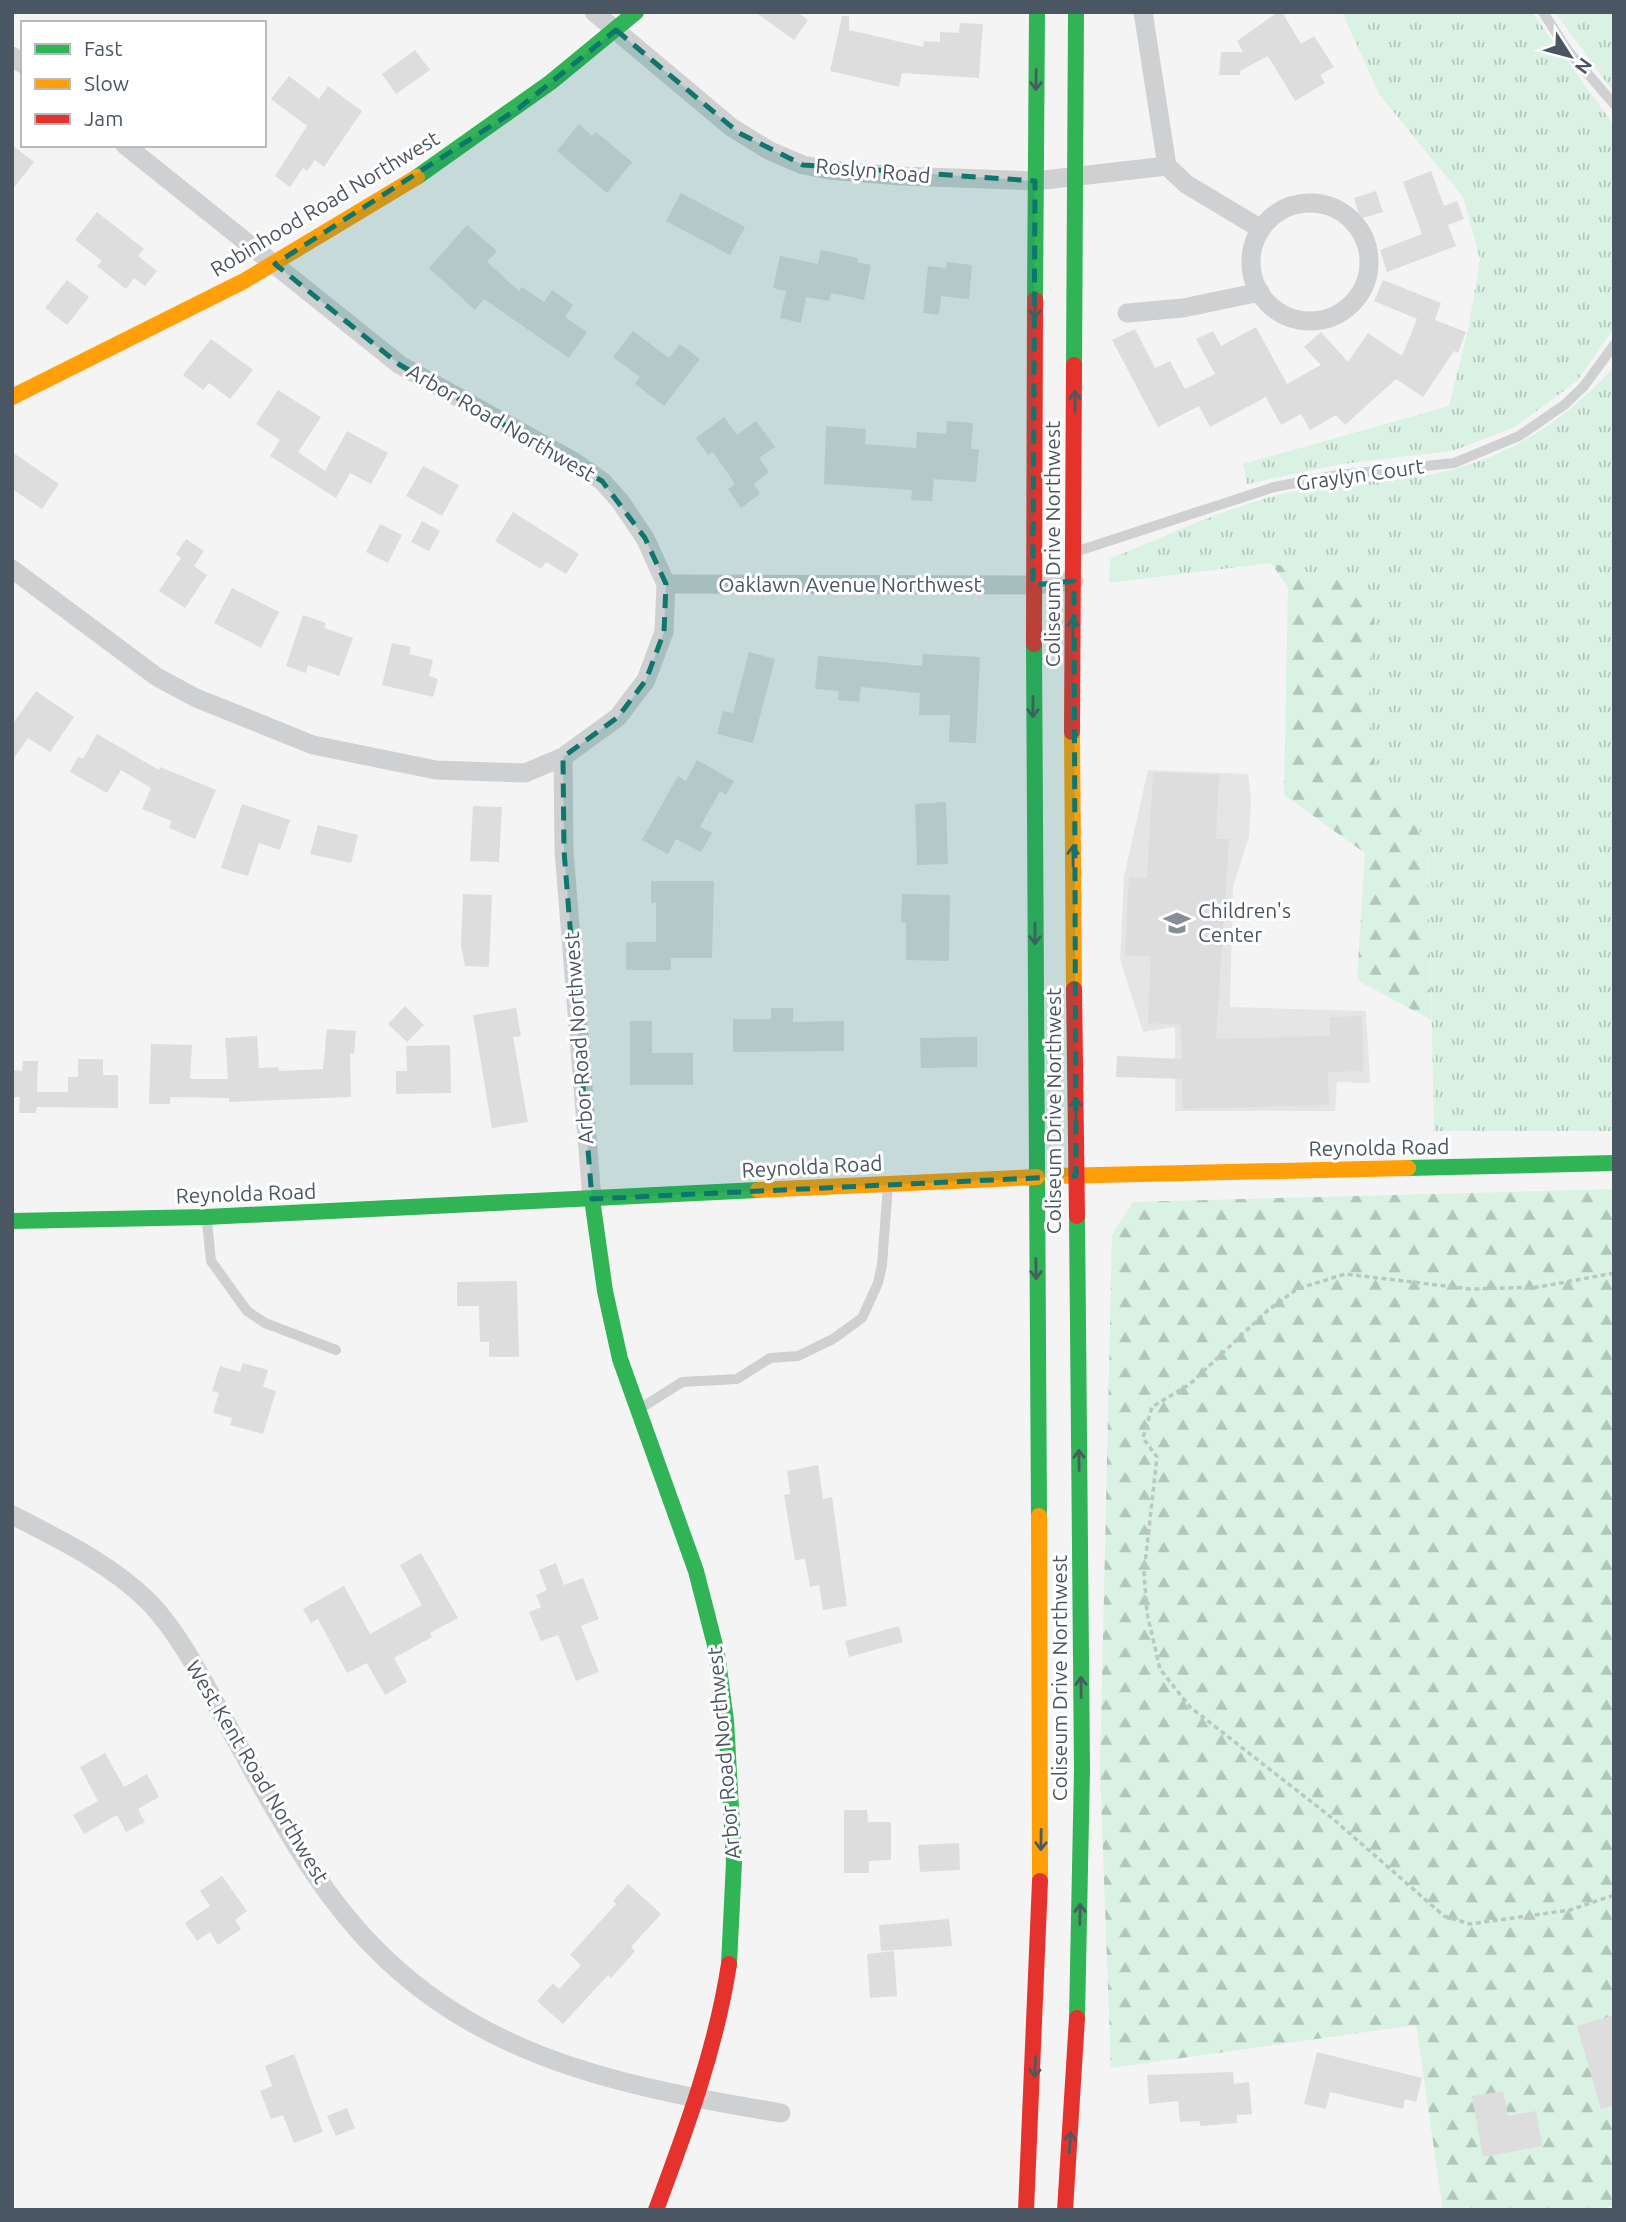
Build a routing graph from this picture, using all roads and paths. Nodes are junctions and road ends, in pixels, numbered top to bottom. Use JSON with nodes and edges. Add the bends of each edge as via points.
{"nodes":[{"id":1,"x":594,"y":12,"type":"edge"},
{"id":2,"x":636,"y":12,"type":"edge"},
{"id":3,"x":1037,"y":12,"type":"edge"},
{"id":4,"x":1076,"y":12,"type":"edge"},
{"id":5,"x":1143,"y":12,"type":"edge"},
{"id":6,"x":1543,"y":12,"type":"edge"},
{"id":7,"x":616,"y":30,"type":"junction"},
{"id":8,"x":1613,"y":106,"type":"edge"},
{"id":9,"x":128,"y":147,"type":"edge"},
{"id":10,"x":1167,"y":166,"type":"junction"},
{"id":11,"x":1076,"y":175,"type":"junction"},
{"id":12,"x":1035,"y":181,"type":"junction"},
{"id":13,"x":1261,"y":229,"type":"junction"},
{"id":14,"x":275,"y":264,"type":"junction"},
{"id":15,"x":1260,"y":292,"type":"junction"},
{"id":16,"x":1126,"y":313,"type":"dead end"},
{"id":17,"x":1614,"y":345,"type":"edge"},
{"id":18,"x":12,"y":397,"type":"edge"},
{"id":19,"x":1074,"y":552,"type":"junction"},
{"id":20,"x":12,"y":569,"type":"edge"},
{"id":21,"x":1074,"y":581,"type":"junction"},
{"id":22,"x":666,"y":584,"type":"junction"},
{"id":23,"x":1033,"y":585,"type":"junction"},
{"id":24,"x":563,"y":757,"type":"junction"},
{"id":25,"x":1614,"y":1163,"type":"edge"},
{"id":26,"x":1076,"y":1176,"type":"junction"},
{"id":27,"x":1037,"y":1177,"type":"junction"},
{"id":28,"x":888,"y":1184,"type":"junction"},
{"id":29,"x":592,"y":1199,"type":"junction"},
{"id":30,"x":206,"y":1217,"type":"junction"},
{"id":31,"x":12,"y":1221,"type":"edge"},
{"id":32,"x":1614,"y":1273,"type":"edge"},
{"id":33,"x":336,"y":1350,"type":"dead end"},
{"id":34,"x":638,"y":1410,"type":"junction"},
{"id":35,"x":12,"y":1515,"type":"edge"},
{"id":36,"x":1614,"y":1895,"type":"edge"},
{"id":37,"x":698,"y":2099,"type":"junction"},
{"id":38,"x":781,"y":2113,"type":"dead end"},
{"id":39,"x":1029,"y":2209,"type":"edge"},
{"id":40,"x":656,"y":2210,"type":"edge"},
{"id":41,"x":1065,"y":2210,"type":"edge"}],
"edges":[{"from":1,"to":7,"type":"street","name":"Roslyn Road"},
{"from":2,"to":7,"type":"main road","name":"Robinhood Road Northwest"},
{"from":3,"to":12,"type":"main road","name":"Coliseum Drive Northwest","one_way":true},
{"from":4,"to":11,"type":"main road","name":"Coliseum Drive Northwest"},
{"from":5,"to":10,"type":"street"},
{"from":6,"to":8,"type":"lane"},
{"from":7,"to":12,"type":"street","name":"Roslyn Road","via":[[730,127],[803,165],[901,176]]},
{"from":7,"to":14,"type":"main road","name":"Robinhood Road Northwest","via":[[519,108],[409,183]]},
{"from":9,"to":14,"type":"street","name":"Arbor Road Northwest"},
{"from":10,"to":11,"type":"street","name":"Roslyn Road"},
{"from":10,"to":13,"type":"street","via":[[1186,184]]},
{"from":11,"to":12,"type":"street","name":"Roslyn Road"},
{"from":19,"to":11,"type":"main road","name":"Coliseum Drive Northwest","one_way":true},
{"from":12,"to":23,"type":"main road","name":"Coliseum Drive Northwest","one_way":true},
{"from":13,"to":15,"type":"street","via":[[1252,254]]},
{"from":13,"to":15,"type":"street","via":[[1292,206],[1331,206],[1361,231],[1369,256],[1359,293],[1328,317],[1290,317]]},
{"from":14,"to":18,"type":"main road","name":"Robinhood Road Northwest"},
{"from":14,"to":22,"type":"street","name":"Arbor Road Northwest","via":[[400,365],[602,481],[645,538]]},
{"from":15,"to":16,"type":"street","via":[[1183,308]]},
{"from":17,"to":19,"type":"lane","name":"Graylyn Court","via":[[1564,405],[1519,436],[1454,463],[1274,487]]},
{"from":19,"to":21,"type":"main road","name":"Coliseum Drive Northwest"},
{"from":20,"to":24,"type":"street","via":[[157,677],[196,698],[313,745],[436,770],[480,773],[525,772]]},
{"from":21,"to":23,"type":"street","name":"Oaklawn Avenue Northwest"},
{"from":26,"to":21,"type":"main road","name":"Coliseum Drive Northwest","one_way":true},
{"from":22,"to":23,"type":"street","name":"Oaklawn Avenue Northwest"},
{"from":22,"to":24,"type":"street","name":"Arbor Road Northwest","via":[[664,632],[646,680],[618,717]]},
{"from":23,"to":27,"type":"main road","name":"Coliseum Drive Northwest","one_way":true},
{"from":24,"to":29,"type":"street","name":"Arbor Road Northwest","via":[[564,851]]},
{"from":25,"to":26,"type":"main road","name":"Reynolda Road"},
{"from":26,"to":27,"type":"main road","name":"Reynolda Road"},
{"from":41,"to":26,"type":"main road","name":"Coliseum Drive Northwest","one_way":true,"via":[[1077,2042],[1082,1769]]},
{"from":27,"to":28,"type":"main road","name":"Reynolda Road"},
{"from":27,"to":39,"type":"main road","name":"Coliseum Drive Northwest","one_way":true,"via":[[1042,1769]]},
{"from":28,"to":29,"type":"main road","name":"Reynolda Road"},
{"from":28,"to":34,"type":"lane","via":[[880,1274],[862,1318],[798,1356],[770,1358],[737,1379],[682,1382]]},
{"from":29,"to":30,"type":"main road","name":"Reynolda Road"},
{"from":29,"to":34,"type":"main road","name":"Arbor Road Northwest","via":[[615,1343]]},
{"from":30,"to":31,"type":"main road","name":"Reynolda Road"},
{"from":30,"to":33,"type":"lane","via":[[211,1261],[247,1311],[265,1323]]},
{"from":32,"to":36,"type":"path","via":[[1539,1287],[1471,1289],[1345,1274],[1297,1289],[1266,1311],[1190,1384],[1152,1407],[1143,1438],[1157,1457],[1144,1573],[1147,1613],[1160,1669],[1190,1707],[1332,1818],[1444,1916],[1470,1924],[1570,1910]]},
{"from":34,"to":37,"type":"main road","name":"Arbor Road Northwest","via":[[676,1509],[714,1636],[725,1716],[735,1861],[731,1951]]},
{"from":35,"to":37,"type":"street","name":"West Kent Road Northwest","via":[[70,1545],[150,1603],[196,1668],[319,1878],[362,1935],[405,1976],[451,2009],[547,2059],[589,2075]]},
{"from":37,"to":38,"type":"street","name":"West Kent Road Northwest"},
{"from":37,"to":40,"type":"main road","name":"Arbor Road Northwest"}]}
